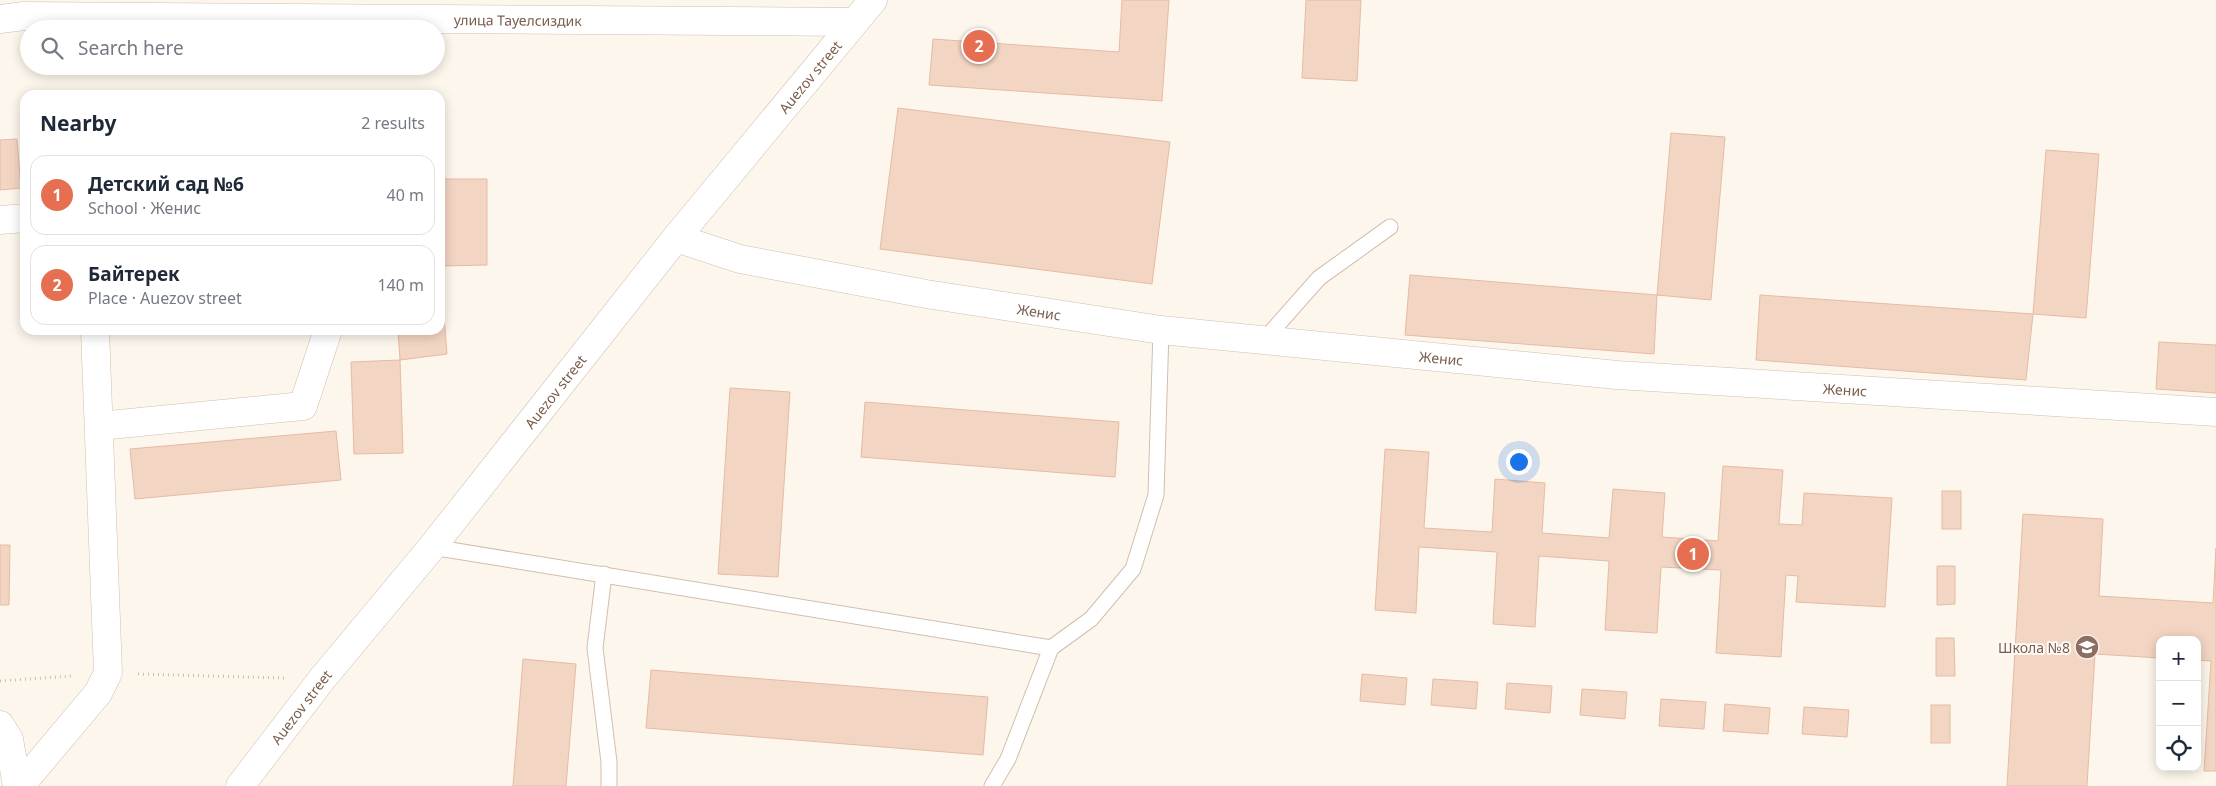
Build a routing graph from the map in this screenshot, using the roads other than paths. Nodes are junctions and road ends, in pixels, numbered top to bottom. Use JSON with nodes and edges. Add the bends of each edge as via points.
{"nodes":[{"id":1,"x":872,"y":0,"type":"edge"},
{"id":2,"x":0,"y":19,"type":"edge"},
{"id":3,"x":854,"y":22,"type":"junction"},
{"id":4,"x":20,"y":218,"type":"edge"},
{"id":5,"x":0,"y":220,"type":"edge"},
{"id":6,"x":1390,"y":227,"type":"dead end"},
{"id":7,"x":676,"y":238,"type":"junction"},
{"id":8,"x":1161,"y":330,"type":"junction"},
{"id":9,"x":95,"y":335,"type":"edge"},
{"id":10,"x":326,"y":335,"type":"edge"},
{"id":11,"x":1265,"y":339,"type":"junction"},
{"id":12,"x":2216,"y":412,"type":"edge"},
{"id":13,"x":99,"y":426,"type":"junction"},
{"id":14,"x":432,"y":547,"type":"junction"},
{"id":15,"x":604,"y":574,"type":"junction"},
{"id":16,"x":1051,"y":648,"type":"junction"},
{"id":17,"x":0,"y":725,"type":"edge"},
{"id":18,"x":18,"y":786,"type":"edge"},
{"id":19,"x":240,"y":786,"type":"edge"},
{"id":20,"x":609,"y":786,"type":"edge"},
{"id":21,"x":992,"y":786,"type":"edge"}],
"edges":[{"from":1,"to":3,"type":"street","name":"Auezov street"},
{"from":2,"to":3,"type":"street","name":"улица Тауелсиздик","via":[[34,16]]},
{"from":3,"to":7,"type":"street","name":"Auezov street"},
{"from":4,"to":5,"type":"street"},
{"from":6,"to":11,"type":"lane","via":[[1319,278]]},
{"from":7,"to":8,"type":"street","name":"Женис","via":[[740,259],[887,287]]},
{"from":7,"to":14,"type":"street","name":"Auezov street"},
{"from":8,"to":11,"type":"street","name":"Женис"},
{"from":8,"to":16,"type":"lane","via":[[1156,495],[1133,569],[1091,619]]},
{"from":9,"to":13,"type":"street"},
{"from":10,"to":13,"type":"street","via":[[303,406]]},
{"from":11,"to":12,"type":"street","name":"Женис","via":[[1617,375]]},
{"from":13,"to":18,"type":"street","via":[[108,673],[98,693]]},
{"from":14,"to":15,"type":"lane"},
{"from":14,"to":19,"type":"street","name":"Auezov street","via":[[322,679]]},
{"from":15,"to":16,"type":"lane"},
{"from":15,"to":20,"type":"lane","via":[[595,648],[610,762]]},
{"from":16,"to":21,"type":"lane","via":[[1008,759]]},
{"from":17,"to":18,"type":"street","via":[[10,739]]}]}
